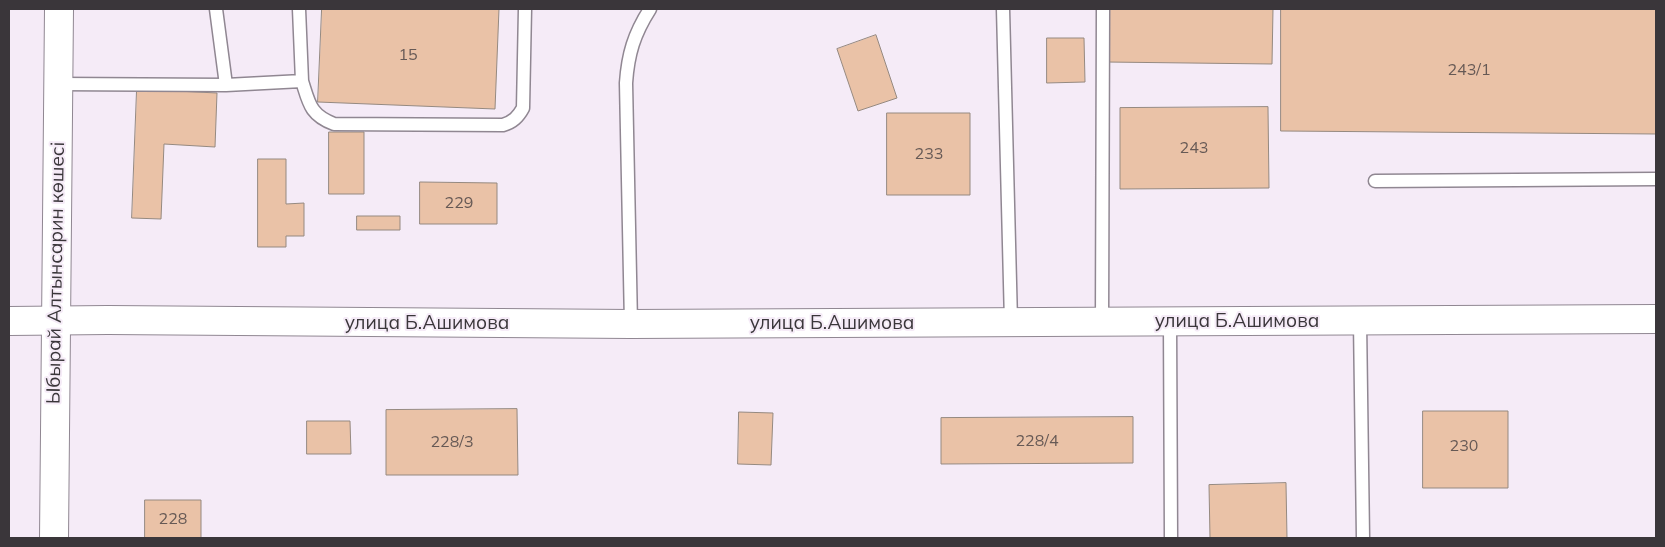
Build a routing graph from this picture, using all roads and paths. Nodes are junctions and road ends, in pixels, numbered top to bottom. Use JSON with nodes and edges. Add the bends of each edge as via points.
{"nodes":[{"id":1,"x":59,"y":9,"type":"edge"},
{"id":2,"x":216,"y":9,"type":"edge"},
{"id":3,"x":299,"y":9,"type":"edge"},
{"id":4,"x":525,"y":9,"type":"edge"},
{"id":5,"x":650,"y":9,"type":"edge"},
{"id":6,"x":1003,"y":9,"type":"edge"},
{"id":7,"x":1103,"y":9,"type":"edge"},
{"id":8,"x":302,"y":81,"type":"junction"},
{"id":9,"x":58,"y":84,"type":"junction"},
{"id":10,"x":226,"y":85,"type":"junction"},
{"id":11,"x":1656,"y":179,"type":"edge"},
{"id":12,"x":1374,"y":181,"type":"dead end"},
{"id":13,"x":1656,"y":319,"type":"edge"},
{"id":14,"x":9,"y":321,"type":"edge"},
{"id":15,"x":1360,"y":321,"type":"junction"},
{"id":16,"x":55,"y":322,"type":"junction"},
{"id":17,"x":1010,"y":322,"type":"junction"},
{"id":18,"x":1102,"y":322,"type":"junction"},
{"id":19,"x":1170,"y":322,"type":"junction"},
{"id":20,"x":631,"y":324,"type":"junction"},
{"id":21,"x":54,"y":538,"type":"edge"},
{"id":22,"x":1171,"y":538,"type":"edge"},
{"id":23,"x":1363,"y":538,"type":"edge"}],
"edges":[{"from":1,"to":9,"type":"street","name":"Ыбырай Алтынсарин көшесі"},
{"from":2,"to":10,"type":"lane"},
{"from":3,"to":8,"type":"lane"},
{"from":4,"to":8,"type":"lane","via":[[523,108],[512,122],[503,126],[334,124],[314,112]]},
{"from":5,"to":20,"type":"lane","via":[[631,45],[626,83]]},
{"from":6,"to":17,"type":"lane"},
{"from":7,"to":18,"type":"lane"},
{"from":8,"to":10,"type":"lane"},
{"from":9,"to":10,"type":"lane"},
{"from":9,"to":16,"type":"street","name":"Ыбырай Алтынсарин көшесі"},
{"from":11,"to":12,"type":"lane"},
{"from":13,"to":15,"type":"street","name":"улица Б.Ашимова"},
{"from":14,"to":16,"type":"street","name":"улица Б.Ашимова"},
{"from":15,"to":19,"type":"street","name":"улица Б.Ашимова"},
{"from":15,"to":23,"type":"lane"},
{"from":16,"to":20,"type":"street","name":"улица Б.Ашимова"},
{"from":16,"to":21,"type":"street","name":"Ыбырай Алтынсарин көшесі"},
{"from":17,"to":18,"type":"street","name":"улица Б.Ашимова"},
{"from":17,"to":20,"type":"street","name":"улица Б.Ашимова"},
{"from":18,"to":19,"type":"street","name":"улица Б.Ашимова"},
{"from":19,"to":22,"type":"lane"}]}
